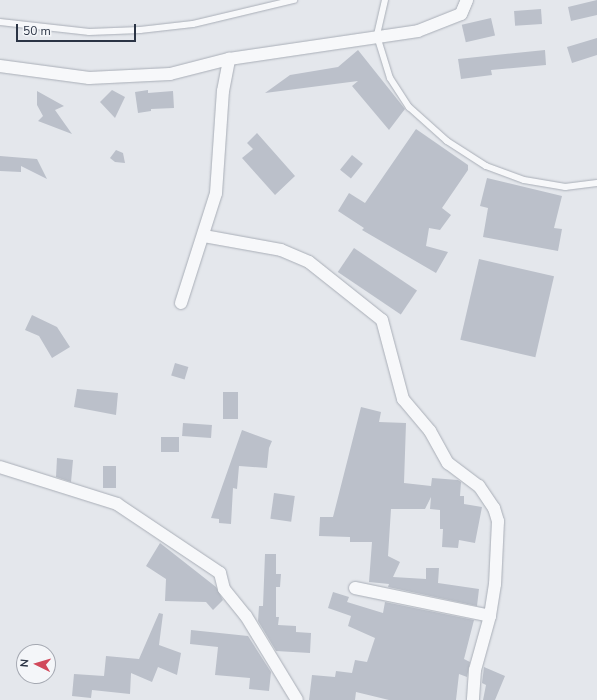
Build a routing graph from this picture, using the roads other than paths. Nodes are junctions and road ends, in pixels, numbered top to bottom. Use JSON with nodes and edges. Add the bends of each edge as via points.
{"nodes":[{"id":1,"x":294,"y":0,"type":"edge"},
{"id":2,"x":385,"y":0,"type":"edge"},
{"id":3,"x":467,"y":0,"type":"edge"},
{"id":4,"x":0,"y":22,"type":"edge"},
{"id":5,"x":377,"y":36,"type":"junction"},
{"id":6,"x":229,"y":59,"type":"junction"},
{"id":7,"x":0,"y":66,"type":"edge"},
{"id":8,"x":597,"y":183,"type":"edge"},
{"id":9,"x":204,"y":236,"type":"junction"},
{"id":10,"x":181,"y":303,"type":"dead end"},
{"id":11,"x":0,"y":467,"type":"edge"},
{"id":12,"x":355,"y":588,"type":"dead end"},
{"id":13,"x":490,"y":616,"type":"junction"},
{"id":14,"x":297,"y":700,"type":"edge"},
{"id":15,"x":473,"y":700,"type":"edge"}],
"edges":[{"from":1,"to":4,"type":"lane","via":[[193,24],[140,30],[89,32]]},
{"from":2,"to":5,"type":"lane"},
{"from":3,"to":5,"type":"street","via":[[461,14],[418,31]]},
{"from":5,"to":6,"type":"street"},
{"from":5,"to":8,"type":"lane","via":[[390,78],[409,107],[447,141],[486,166],[524,180],[565,187]]},
{"from":6,"to":7,"type":"street","via":[[170,74],[130,78],[89,78]]},
{"from":6,"to":9,"type":"street","via":[[222,92],[216,193]]},
{"from":9,"to":10,"type":"street"},
{"from":9,"to":13,"type":"street","via":[[281,250],[309,262],[382,320],[403,399],[430,431],[448,463],[479,486],[494,508],[498,521],[497,551]]},
{"from":11,"to":14,"type":"street","via":[[117,504],[220,573],[224,589],[246,616]]},
{"from":12,"to":13,"type":"street"},
{"from":13,"to":15,"type":"street","via":[[475,670]]}]}
